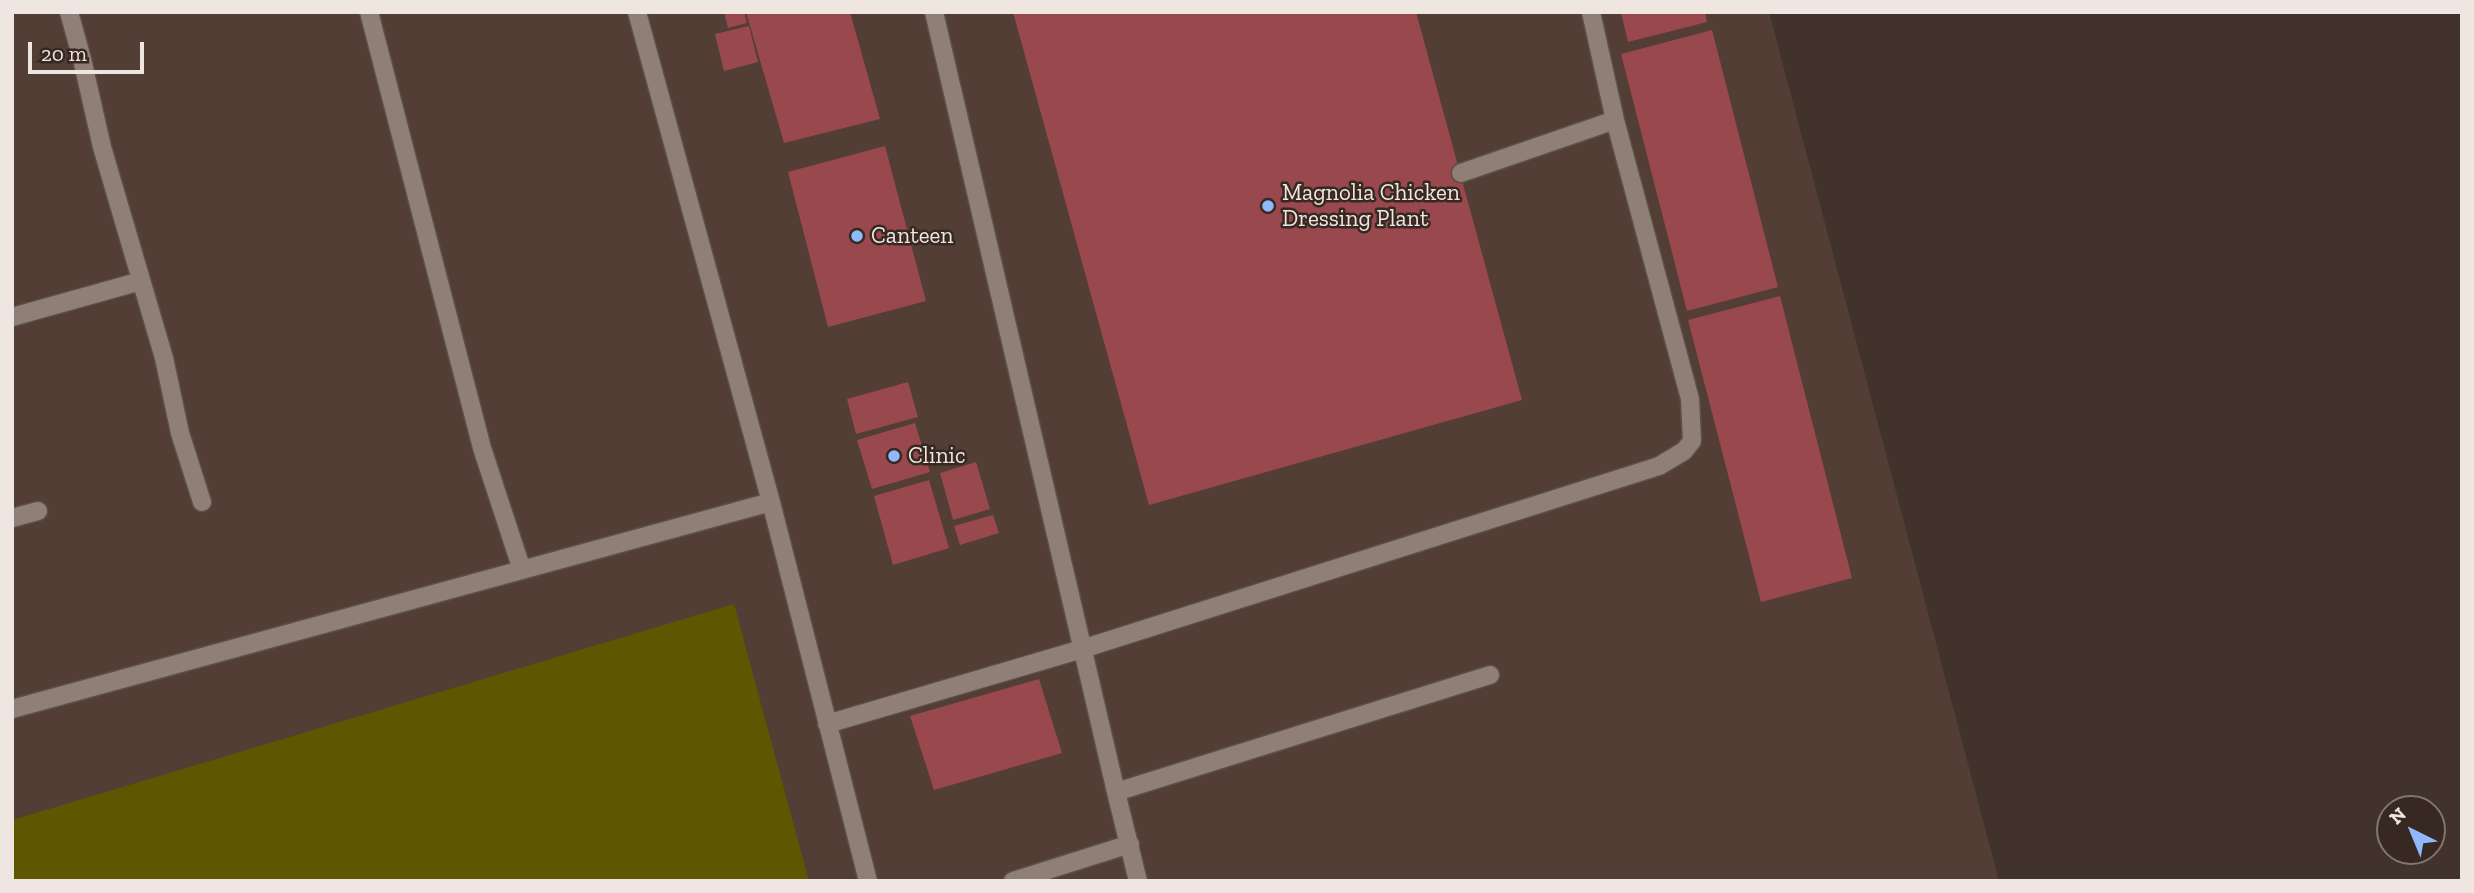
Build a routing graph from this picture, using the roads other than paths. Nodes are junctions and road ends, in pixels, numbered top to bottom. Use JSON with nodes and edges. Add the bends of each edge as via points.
{"nodes":[{"id":1,"x":69,"y":12,"type":"edge"},
{"id":2,"x":369,"y":12,"type":"edge"},
{"id":3,"x":637,"y":12,"type":"edge"},
{"id":4,"x":934,"y":12,"type":"edge"},
{"id":5,"x":1591,"y":12,"type":"edge"},
{"id":6,"x":1615,"y":120,"type":"junction"},
{"id":7,"x":1461,"y":173,"type":"dead end"},
{"id":8,"x":141,"y":281,"type":"junction"},
{"id":9,"x":12,"y":317,"type":"edge"},
{"id":10,"x":202,"y":502,"type":"dead end"},
{"id":11,"x":771,"y":502,"type":"junction"},
{"id":12,"x":38,"y":511,"type":"dead end"},
{"id":13,"x":12,"y":518,"type":"edge"},
{"id":14,"x":522,"y":570,"type":"junction"},
{"id":15,"x":1082,"y":649,"type":"junction"},
{"id":16,"x":1490,"y":675,"type":"dead end"},
{"id":17,"x":12,"y":709,"type":"edge"},
{"id":18,"x":827,"y":724,"type":"junction"},
{"id":19,"x":1115,"y":792,"type":"junction"},
{"id":20,"x":1130,"y":844,"type":"junction"},
{"id":21,"x":868,"y":881,"type":"edge"},
{"id":22,"x":1013,"y":881,"type":"edge"},
{"id":23,"x":1138,"y":881,"type":"edge"}],
"edges":[{"from":1,"to":8,"type":"lane"},
{"from":2,"to":14,"type":"lane","via":[[482,448]]},
{"from":3,"to":11,"type":"lane"},
{"from":4,"to":15,"type":"lane"},
{"from":5,"to":6,"type":"lane"},
{"from":6,"to":7,"type":"lane"},
{"from":6,"to":15,"type":"lane","via":[[1690,400],[1692,441],[1684,452],[1659,466]]},
{"from":8,"to":9,"type":"lane"},
{"from":8,"to":10,"type":"lane"},
{"from":11,"to":14,"type":"lane"},
{"from":11,"to":18,"type":"lane"},
{"from":12,"to":13,"type":"lane"},
{"from":14,"to":17,"type":"lane"},
{"from":15,"to":18,"type":"lane"},
{"from":15,"to":19,"type":"lane"},
{"from":16,"to":19,"type":"lane"},
{"from":18,"to":21,"type":"lane"},
{"from":19,"to":20,"type":"lane"},
{"from":20,"to":22,"type":"lane"},
{"from":20,"to":23,"type":"lane"}]}
